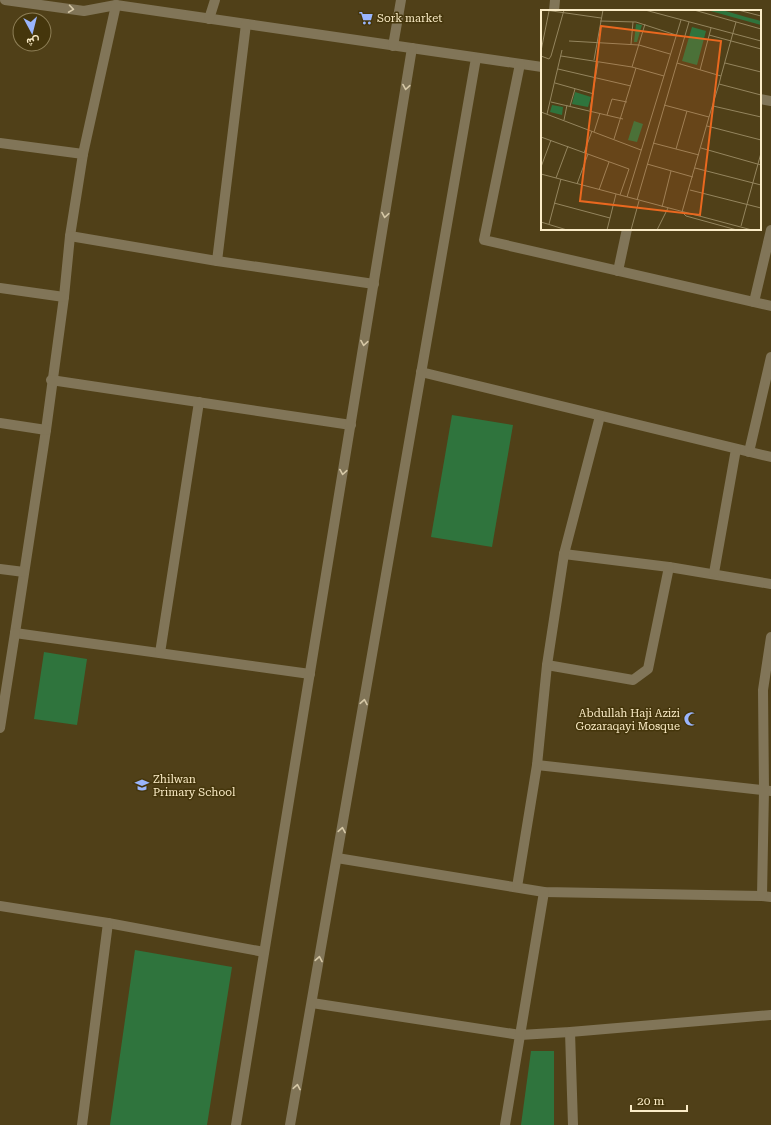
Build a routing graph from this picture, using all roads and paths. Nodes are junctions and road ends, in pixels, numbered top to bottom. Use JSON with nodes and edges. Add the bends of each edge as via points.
{"nodes":[{"id":1,"x":5,"y":0,"type":"edge"},
{"id":2,"x":215,"y":0,"type":"edge"},
{"id":3,"x":401,"y":0,"type":"edge"},
{"id":4,"x":555,"y":0,"type":"edge"},
{"id":5,"x":112,"y":2,"type":"edge"},
{"id":6,"x":554,"y":10,"type":"edge"},
{"id":7,"x":209,"y":18,"type":"junction"},
{"id":8,"x":246,"y":24,"type":"junction"},
{"id":9,"x":393,"y":46,"type":"junction"},
{"id":10,"x":412,"y":48,"type":"junction"},
{"id":11,"x":476,"y":58,"type":"junction"},
{"id":12,"x":520,"y":64,"type":"junction"},
{"id":13,"x":541,"y":67,"type":"edge"},
{"id":14,"x":761,"y":99,"type":"edge"},
{"id":15,"x":771,"y":101,"type":"edge"},
{"id":16,"x":0,"y":143,"type":"edge"},
{"id":17,"x":82,"y":154,"type":"junction"},
{"id":18,"x":627,"y":230,"type":"edge"},
{"id":19,"x":771,"y":230,"type":"edge"},
{"id":20,"x":70,"y":236,"type":"junction"},
{"id":21,"x":217,"y":261,"type":"junction"},
{"id":22,"x":618,"y":271,"type":"junction"},
{"id":23,"x":374,"y":284,"type":"junction"},
{"id":24,"x":0,"y":288,"type":"edge"},
{"id":25,"x":64,"y":297,"type":"junction"},
{"id":26,"x":754,"y":302,"type":"junction"},
{"id":27,"x":771,"y":306,"type":"edge"},
{"id":28,"x":771,"y":357,"type":"edge"},
{"id":29,"x":421,"y":372,"type":"junction"},
{"id":30,"x":51,"y":380,"type":"junction"},
{"id":31,"x":199,"y":402,"type":"junction"},
{"id":32,"x":600,"y":416,"type":"junction"},
{"id":33,"x":0,"y":423,"type":"edge"},
{"id":34,"x":351,"y":425,"type":"junction"},
{"id":35,"x":46,"y":430,"type":"junction"},
{"id":36,"x":736,"y":449,"type":"junction"},
{"id":37,"x":749,"y":452,"type":"junction"},
{"id":38,"x":771,"y":457,"type":"edge"},
{"id":39,"x":564,"y":554,"type":"junction"},
{"id":40,"x":668,"y":567,"type":"junction"},
{"id":41,"x":0,"y":569,"type":"edge"},
{"id":42,"x":24,"y":572,"type":"junction"},
{"id":43,"x":714,"y":573,"type":"junction"},
{"id":44,"x":771,"y":584,"type":"edge"},
{"id":45,"x":15,"y":633,"type":"junction"},
{"id":46,"x":771,"y":637,"type":"edge"},
{"id":47,"x":160,"y":653,"type":"junction"},
{"id":48,"x":547,"y":665,"type":"junction"},
{"id":49,"x":310,"y":674,"type":"junction"},
{"id":50,"x":767,"y":690,"type":"edge"},
{"id":51,"x":2,"y":708,"type":"edge"},
{"id":52,"x":0,"y":728,"type":"edge"},
{"id":53,"x":537,"y":765,"type":"junction"},
{"id":54,"x":768,"y":791,"type":"edge"},
{"id":55,"x":337,"y":858,"type":"junction"},
{"id":56,"x":517,"y":887,"type":"junction"},
{"id":57,"x":544,"y":892,"type":"junction"},
{"id":58,"x":766,"y":896,"type":"edge"},
{"id":59,"x":0,"y":906,"type":"edge"},
{"id":60,"x":108,"y":924,"type":"junction"},
{"id":61,"x":264,"y":952,"type":"junction"},
{"id":62,"x":312,"y":1003,"type":"junction"},
{"id":63,"x":771,"y":1015,"type":"edge"},
{"id":64,"x":570,"y":1032,"type":"junction"},
{"id":65,"x":520,"y":1035,"type":"junction"},
{"id":66,"x":82,"y":1125,"type":"edge"},
{"id":67,"x":236,"y":1125,"type":"edge"},
{"id":68,"x":290,"y":1125,"type":"edge"},
{"id":69,"x":505,"y":1125,"type":"edge"},
{"id":70,"x":573,"y":1125,"type":"edge"}],
"edges":[{"from":1,"to":5,"type":"street","one_way":true,"via":[[84,11]]},
{"from":2,"to":7,"type":"street"},
{"from":3,"to":9,"type":"street"},
{"from":4,"to":6,"type":"street"},
{"from":5,"to":7,"type":"street"},
{"from":5,"to":17,"type":"street"},
{"from":7,"to":8,"type":"street"},
{"from":8,"to":9,"type":"street"},
{"from":8,"to":21,"type":"street"},
{"from":9,"to":10,"type":"street"},
{"from":10,"to":11,"type":"street"},
{"from":10,"to":23,"type":"street","one_way":true},
{"from":11,"to":12,"type":"street"},
{"from":11,"to":29,"type":"street"},
{"from":12,"to":13,"type":"street"},
{"from":12,"to":22,"type":"street","via":[[484,240]]},
{"from":14,"to":15,"type":"street"},
{"from":16,"to":17,"type":"street"},
{"from":17,"to":20,"type":"street"},
{"from":18,"to":22,"type":"street"},
{"from":19,"to":26,"type":"street"},
{"from":20,"to":21,"type":"street"},
{"from":20,"to":25,"type":"street"},
{"from":21,"to":23,"type":"street"},
{"from":22,"to":26,"type":"street"},
{"from":23,"to":34,"type":"street","one_way":true},
{"from":24,"to":25,"type":"street"},
{"from":25,"to":30,"type":"street"},
{"from":26,"to":27,"type":"street"},
{"from":28,"to":37,"type":"street"},
{"from":29,"to":32,"type":"street"},
{"from":55,"to":29,"type":"street","one_way":true},
{"from":30,"to":31,"type":"street"},
{"from":30,"to":35,"type":"street"},
{"from":31,"to":34,"type":"street"},
{"from":31,"to":47,"type":"street"},
{"from":32,"to":36,"type":"street"},
{"from":32,"to":39,"type":"street"},
{"from":33,"to":35,"type":"street"},
{"from":34,"to":49,"type":"street","one_way":true},
{"from":35,"to":42,"type":"street"},
{"from":36,"to":37,"type":"street"},
{"from":36,"to":43,"type":"street"},
{"from":37,"to":38,"type":"street"},
{"from":39,"to":40,"type":"street"},
{"from":39,"to":48,"type":"street"},
{"from":40,"to":43,"type":"street"},
{"from":40,"to":48,"type":"street","via":[[648,669],[633,680]]},
{"from":41,"to":42,"type":"street"},
{"from":42,"to":45,"type":"street"},
{"from":43,"to":44,"type":"street"},
{"from":45,"to":47,"type":"street"},
{"from":45,"to":51,"type":"street"},
{"from":46,"to":50,"type":"street"},
{"from":47,"to":49,"type":"street"},
{"from":48,"to":53,"type":"street"},
{"from":49,"to":61,"type":"street"},
{"from":50,"to":54,"type":"street"},
{"from":51,"to":52,"type":"street"},
{"from":53,"to":54,"type":"street"},
{"from":53,"to":56,"type":"street"},
{"from":54,"to":58,"type":"street"},
{"from":55,"to":56,"type":"street"},
{"from":62,"to":55,"type":"street","one_way":true},
{"from":56,"to":57,"type":"street"},
{"from":57,"to":58,"type":"street"},
{"from":57,"to":65,"type":"street"},
{"from":59,"to":60,"type":"street"},
{"from":60,"to":61,"type":"street"},
{"from":60,"to":66,"type":"street"},
{"from":61,"to":67,"type":"street"},
{"from":62,"to":65,"type":"street"},
{"from":68,"to":62,"type":"street","one_way":true},
{"from":63,"to":64,"type":"street"},
{"from":64,"to":65,"type":"street"},
{"from":64,"to":70,"type":"street"},
{"from":65,"to":69,"type":"street"}]}
